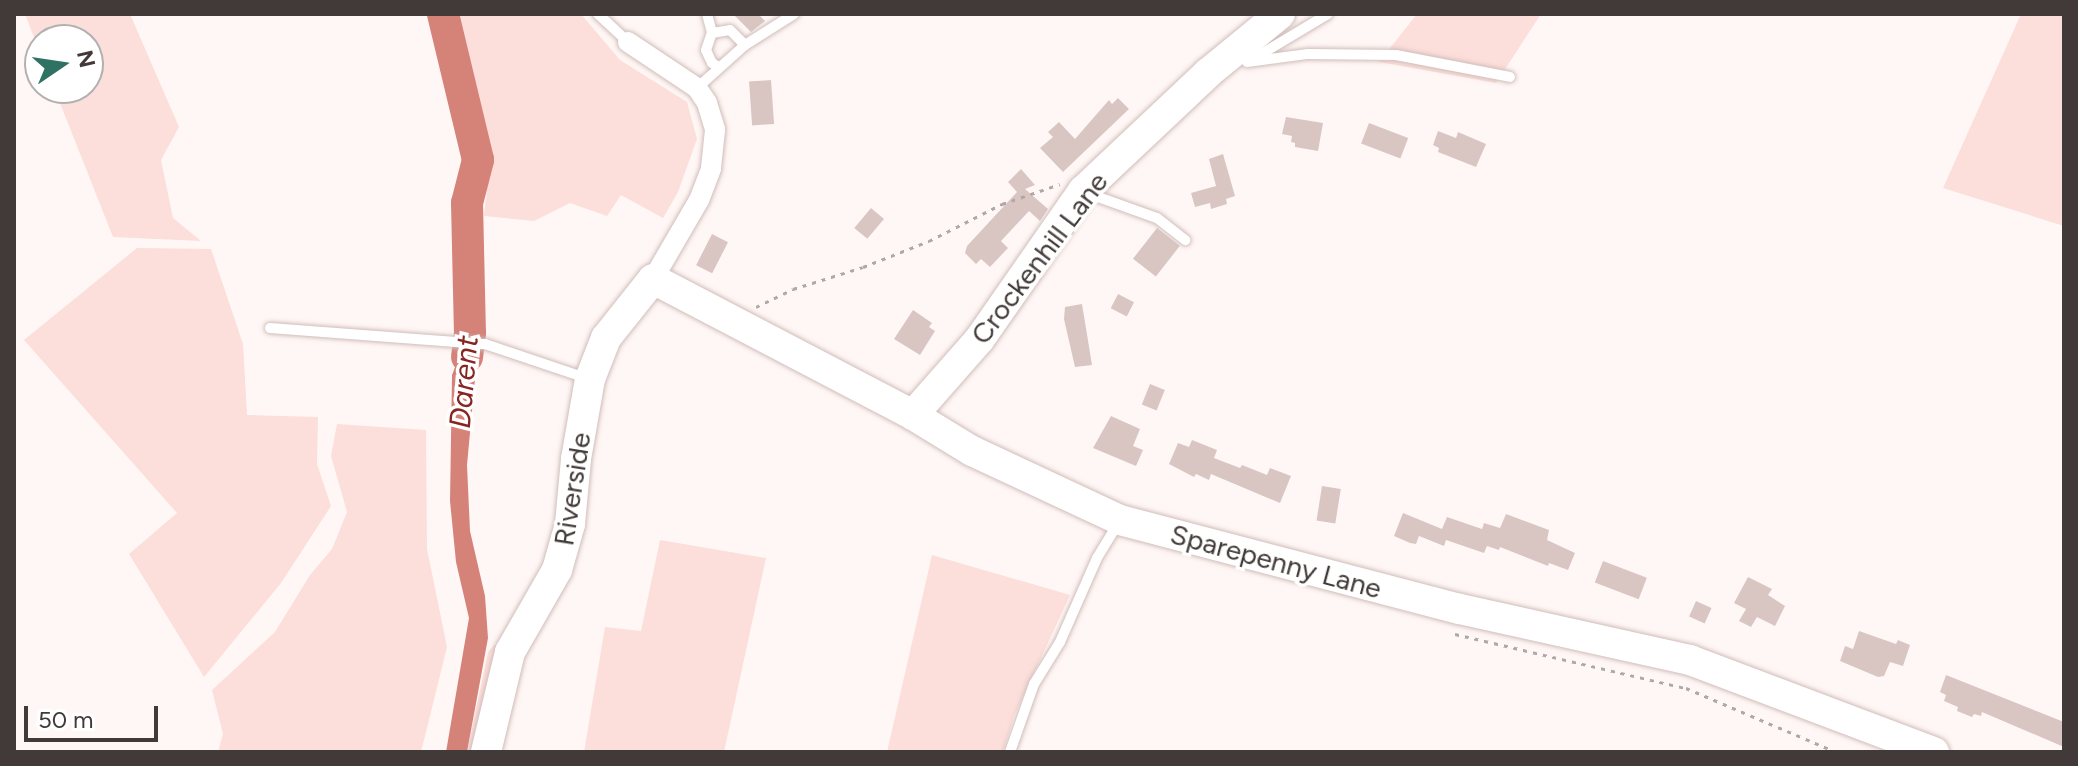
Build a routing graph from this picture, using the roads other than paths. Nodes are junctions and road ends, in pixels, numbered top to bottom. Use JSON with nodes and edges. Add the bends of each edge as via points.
{"nodes":[{"id":1,"x":598,"y":14,"type":"edge"},
{"id":2,"x":707,"y":14,"type":"edge"},
{"id":3,"x":794,"y":14,"type":"edge"},
{"id":4,"x":1280,"y":14,"type":"edge"},
{"id":5,"x":1328,"y":14,"type":"edge"},
{"id":6,"x":712,"y":33,"type":"junction"},
{"id":7,"x":628,"y":42,"type":"joint"},
{"id":8,"x":745,"y":45,"type":"junction"},
{"id":9,"x":1235,"y":61,"type":"junction"},
{"id":10,"x":719,"y":67,"type":"junction"},
{"id":11,"x":1510,"y":77,"type":"dead end"},
{"id":12,"x":697,"y":88,"type":"junction"},
{"id":13,"x":1082,"y":193,"type":"junction"},
{"id":14,"x":1185,"y":240,"type":"dead end"},
{"id":15,"x":653,"y":279,"type":"junction"},
{"id":16,"x":270,"y":328,"type":"dead end"},
{"id":17,"x":590,"y":379,"type":"junction"},
{"id":18,"x":913,"y":415,"type":"junction"},
{"id":19,"x":1120,"y":520,"type":"junction"},
{"id":20,"x":486,"y":752,"type":"edge"},
{"id":21,"x":1010,"y":752,"type":"edge"},
{"id":22,"x":1934,"y":752,"type":"edge"}],
"edges":[{"from":1,"to":7,"type":"lane"},
{"from":2,"to":6,"type":"lane"},
{"from":3,"to":8,"type":"lane"},
{"from":4,"to":9,"type":"street","name":"Crockenhill Lane"},
{"from":5,"to":9,"type":"lane"},
{"from":6,"to":8,"type":"lane","via":[[730,30]]},
{"from":6,"to":10,"type":"lane","via":[[706,50]]},
{"from":7,"to":12,"type":"street"},
{"from":8,"to":10,"type":"lane"},
{"from":9,"to":11,"type":"lane","via":[[1308,54],[1396,55]]},
{"from":9,"to":13,"type":"street","name":"Crockenhill Lane"},
{"from":10,"to":12,"type":"lane"},
{"from":12,"to":15,"type":"street","via":[[715,130],[711,169]]},
{"from":13,"to":14,"type":"lane","via":[[1157,218]]},
{"from":13,"to":18,"type":"street","name":"Crockenhill Lane","via":[[979,340]]},
{"from":15,"to":17,"type":"street","name":"Riverside","via":[[606,338]]},
{"from":15,"to":18,"type":"street","name":"Sparepenny Lane"},
{"from":16,"to":17,"type":"lane","via":[[485,344]]},
{"from":17,"to":20,"type":"street","name":"Riverside","via":[[566,539],[557,570],[510,652]]},
{"from":18,"to":19,"type":"street","name":"Sparepenny Lane","via":[[972,451]]},
{"from":19,"to":21,"type":"lane","via":[[1034,684]]},
{"from":19,"to":22,"type":"street","name":"Sparepenny Lane","via":[[1460,609],[1690,660]]}]}
